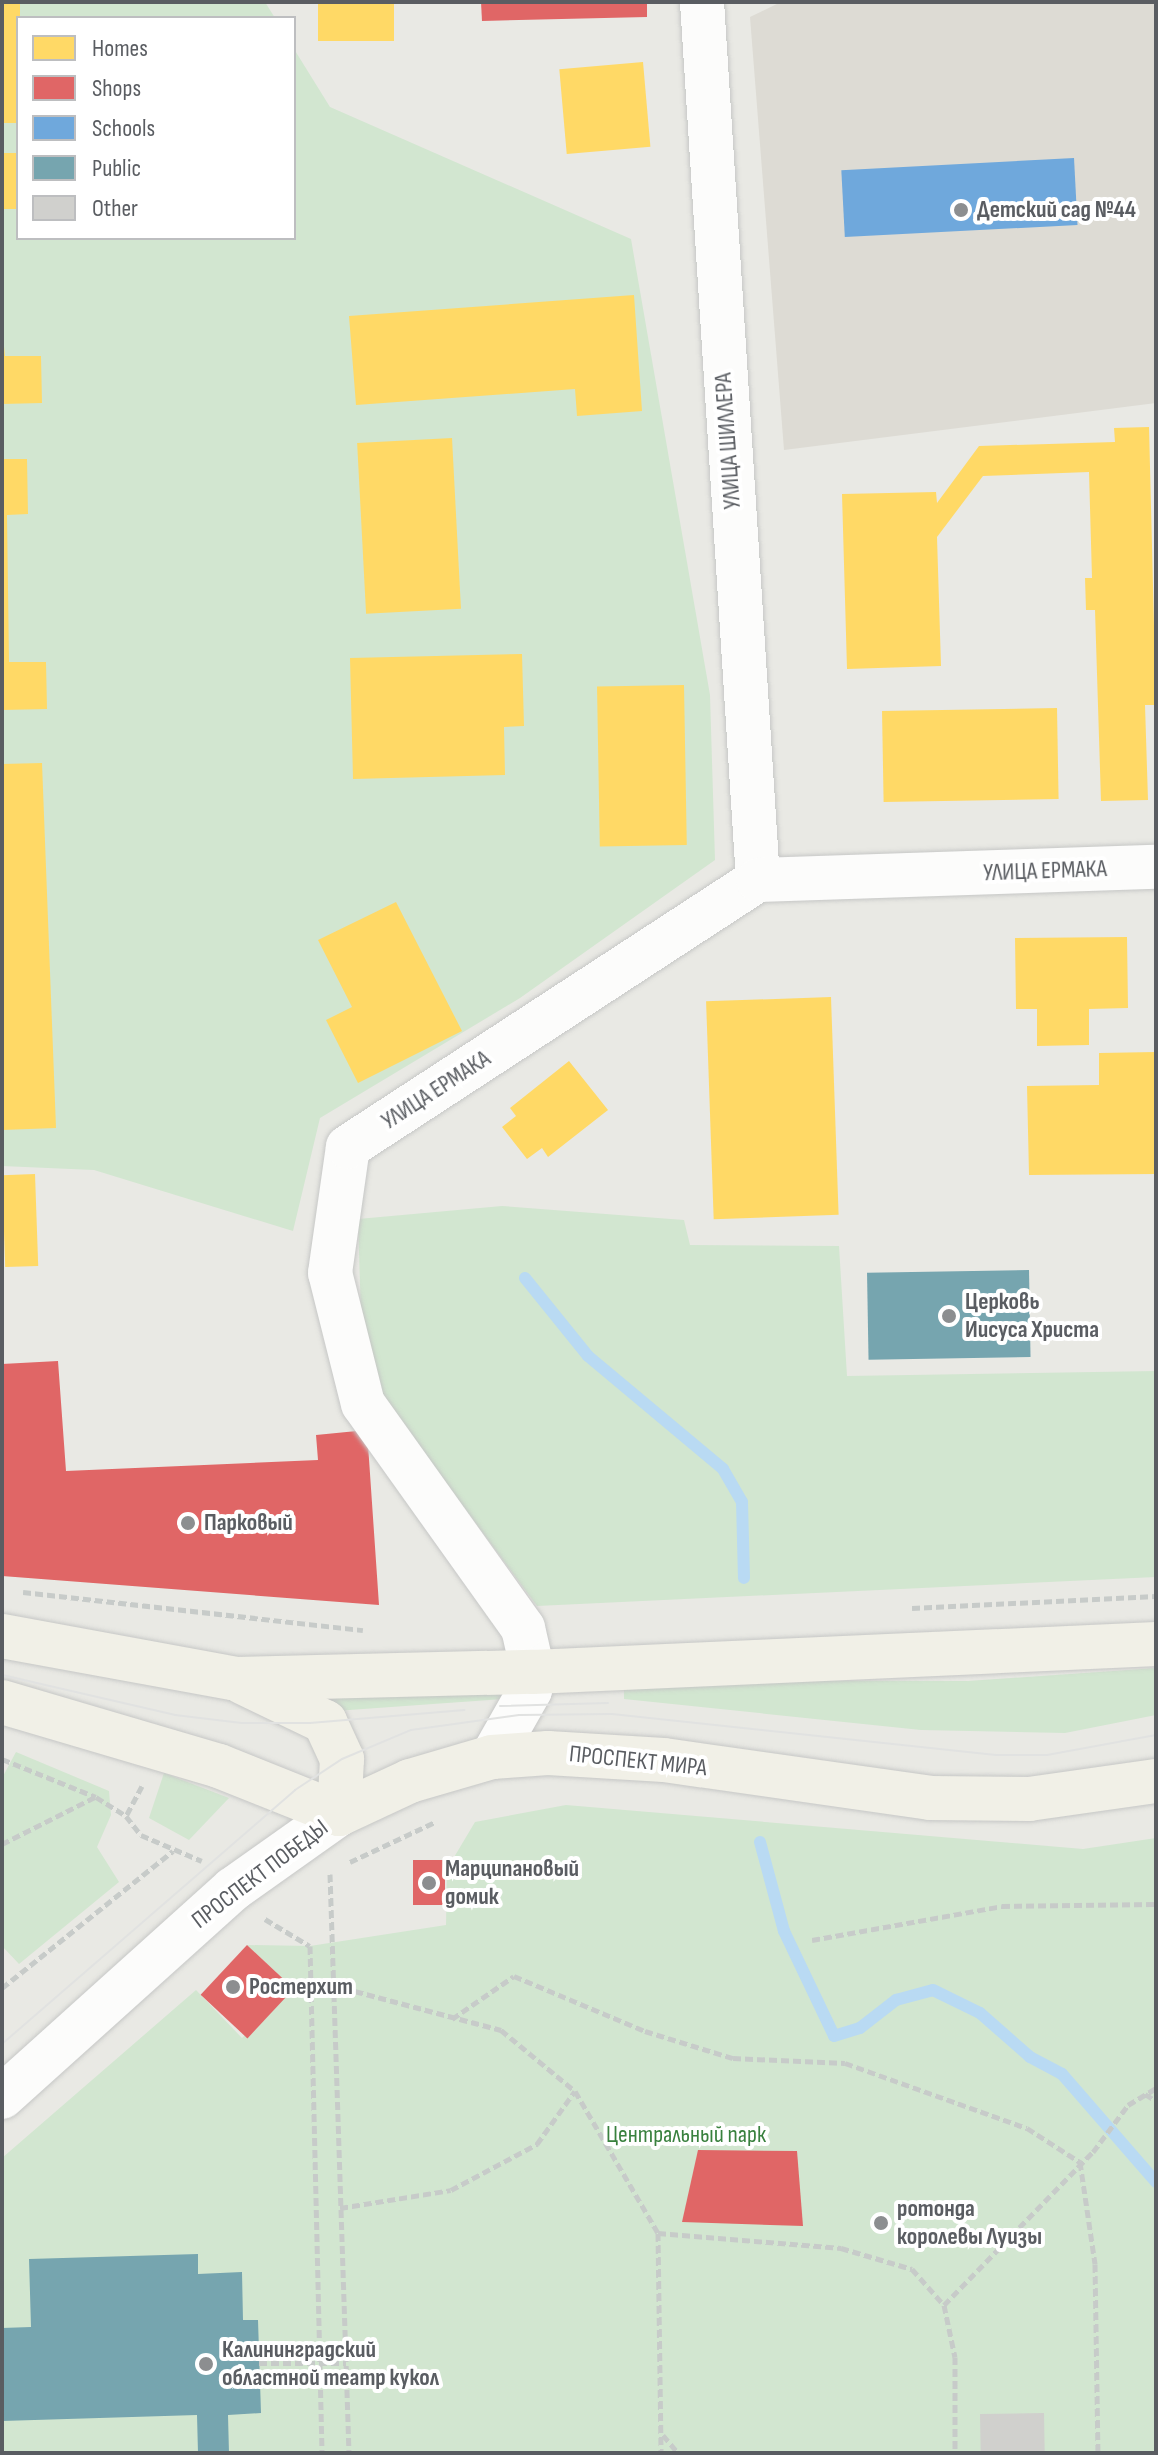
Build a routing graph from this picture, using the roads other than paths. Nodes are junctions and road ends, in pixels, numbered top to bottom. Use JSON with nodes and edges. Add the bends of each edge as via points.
{"nodes":[{"id":1,"x":702,"y":2,"type":"edge"},
{"id":2,"x":1156,"y":867,"type":"edge"},
{"id":3,"x":758,"y":880,"type":"junction"},
{"id":4,"x":2,"y":1636,"type":"edge"},
{"id":5,"x":1156,"y":1644,"type":"edge"},
{"id":6,"x":533,"y":1672,"type":"junction"},
{"id":7,"x":236,"y":1679,"type":"junction"},
{"id":8,"x":2,"y":1702,"type":"edge"},
{"id":9,"x":492,"y":1757,"type":"junction"},
{"id":10,"x":1156,"y":1781,"type":"edge"},
{"id":11,"x":339,"y":1814,"type":"junction"},
{"id":12,"x":2,"y":2097,"type":"edge"}],
"edges":[{"from":1,"to":3,"type":"street","name":"УЛИЦА ШИЛЛЕРА"},
{"from":2,"to":3,"type":"street","name":"УЛИЦА ЕРМАКА"},
{"from":3,"to":6,"type":"street","name":"УЛИЦА ЕРМАКА","via":[[348,1147],[330,1273],[363,1404],[502,1591],[523,1628]]},
{"from":4,"to":7,"type":"main road"},
{"from":5,"to":6,"type":"main road"},
{"from":6,"to":7,"type":"main road"},
{"from":6,"to":9,"type":"street","via":[[519,1715]]},
{"from":7,"to":11,"type":"main road","name":"ПРОСПЕКТ ПОБЕДЫ","via":[[325,1722],[342,1759]]},
{"from":8,"to":11,"type":"main road","via":[[219,1766]]},
{"from":9,"to":10,"type":"main road","name":"ПРОСПЕКТ МИРА","via":[[598,1752],[930,1798],[1029,1799]]},
{"from":9,"to":11,"type":"main road","name":"ПРОСПЕКТ МИРА","via":[[410,1781]]},
{"from":11,"to":12,"type":"street","name":"ПРОСПЕКТ ПОБЕДЫ","via":[[233,1889]]}]}
